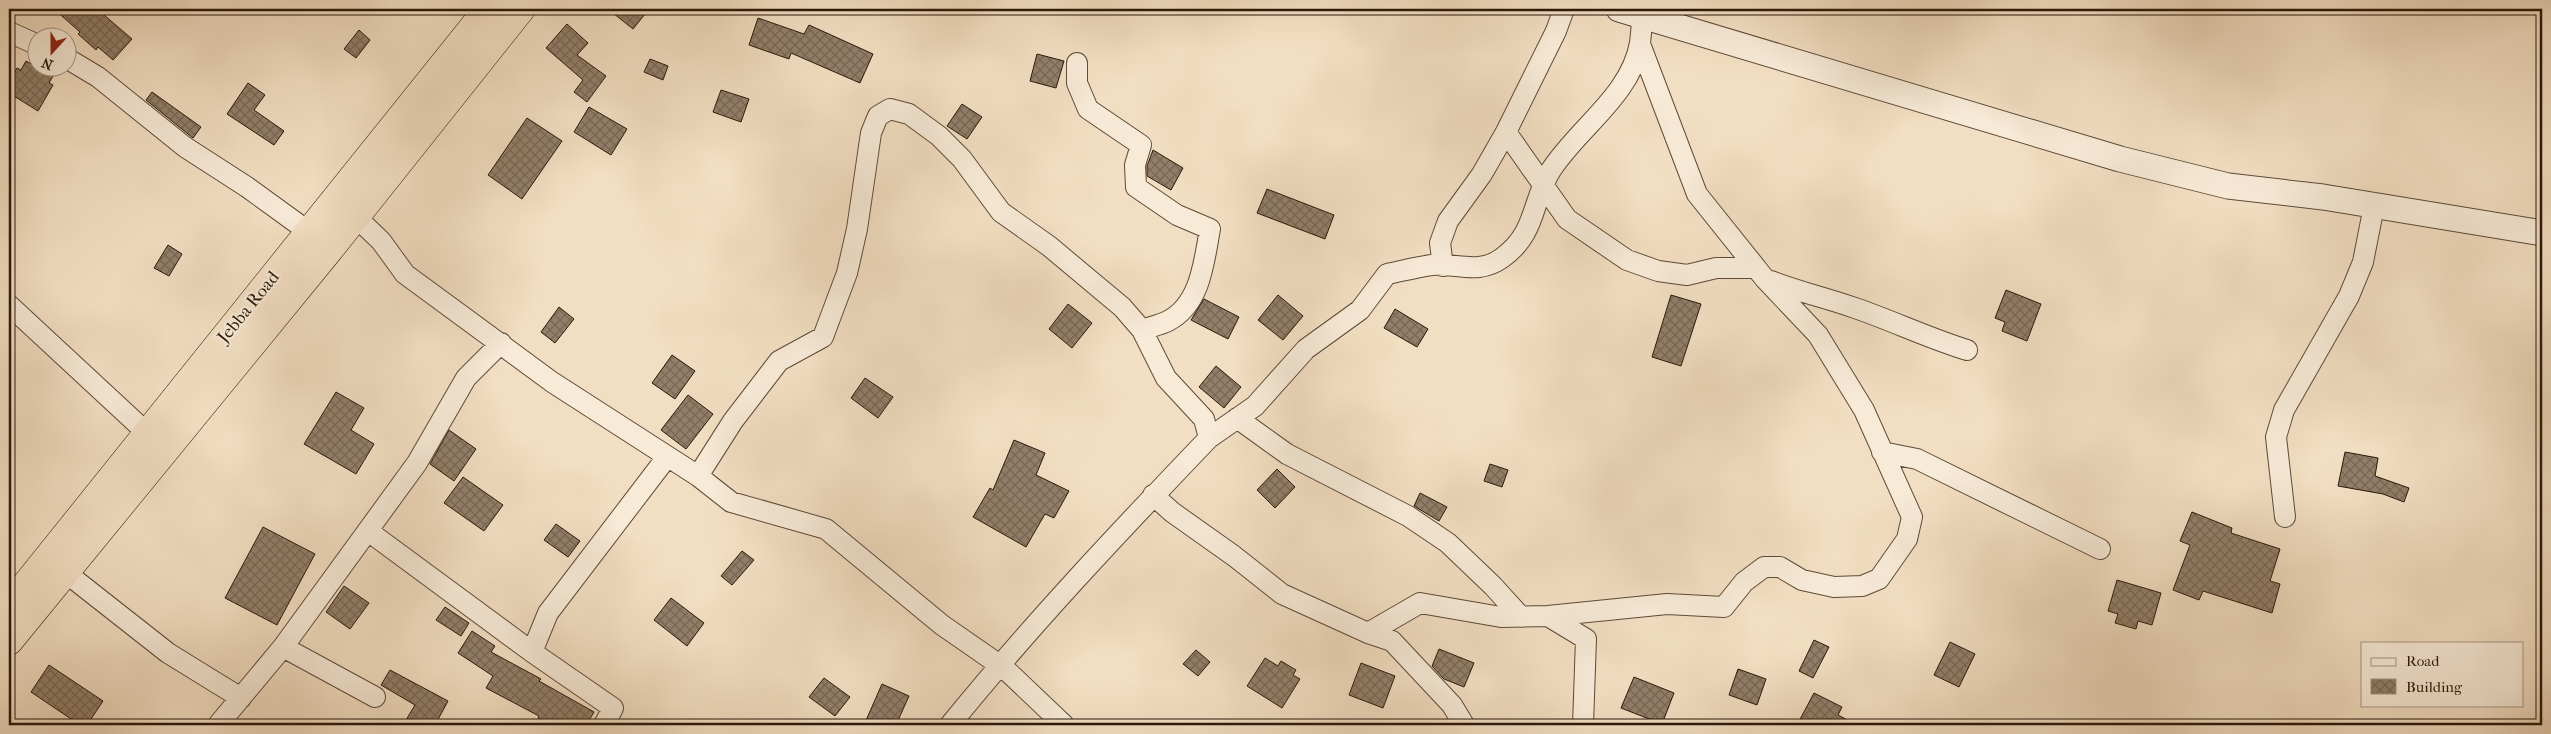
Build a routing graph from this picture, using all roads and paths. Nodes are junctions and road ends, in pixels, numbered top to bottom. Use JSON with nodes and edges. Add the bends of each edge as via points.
{"nodes":[{"id":1,"x":488,"y":9,"type":"edge"},
{"id":2,"x":521,"y":9,"type":"edge"},
{"id":3,"x":1564,"y":9,"type":"edge"},
{"id":4,"x":1619,"y":9,"type":"edge"},
{"id":5,"x":1642,"y":16,"type":"junction"},
{"id":6,"x":9,"y":32,"type":"edge"},
{"id":7,"x":28,"y":41,"type":"edge"},
{"id":8,"x":1640,"y":44,"type":"junction"},
{"id":9,"x":1076,"y":63,"type":"dead end"},
{"id":10,"x":78,"y":65,"type":"edge"},
{"id":11,"x":1506,"y":132,"type":"junction"},
{"id":12,"x":1545,"y":185,"type":"junction"},
{"id":13,"x":2374,"y":206,"type":"junction"},
{"id":14,"x":356,"y":217,"type":"junction"},
{"id":15,"x":309,"y":232,"type":"junction"},
{"id":16,"x":2542,"y":233,"type":"edge"},
{"id":17,"x":1443,"y":266,"type":"junction"},
{"id":18,"x":1760,"y":273,"type":"junction"},
{"id":19,"x":9,"y":305,"type":"edge"},
{"id":20,"x":1142,"y":330,"type":"junction"},
{"id":21,"x":501,"y":343,"type":"junction"},
{"id":22,"x":1967,"y":350,"type":"dead end"},
{"id":23,"x":1237,"y":418,"type":"junction"},
{"id":24,"x":147,"y":433,"type":"junction"},
{"id":25,"x":1209,"y":438,"type":"junction"},
{"id":26,"x":1882,"y":452,"type":"junction"},
{"id":27,"x":667,"y":457,"type":"junction"},
{"id":28,"x":698,"y":476,"type":"junction"},
{"id":29,"x":1153,"y":494,"type":"junction"},
{"id":30,"x":2285,"y":517,"type":"dead end"},
{"id":31,"x":368,"y":530,"type":"junction"},
{"id":32,"x":2100,"y":549,"type":"dead end"},
{"id":33,"x":64,"y":572,"type":"junction"},
{"id":34,"x":9,"y":606,"type":"edge"},
{"id":35,"x":1548,"y":616,"type":"junction"},
{"id":36,"x":1521,"y":617,"type":"junction"},
{"id":37,"x":1368,"y":633,"type":"junction"},
{"id":38,"x":9,"y":640,"type":"edge"},
{"id":39,"x":283,"y":647,"type":"junction"},
{"id":40,"x":532,"y":652,"type":"junction"},
{"id":41,"x":999,"y":665,"type":"junction"},
{"id":42,"x":375,"y":697,"type":"dead end"},
{"id":43,"x":241,"y":698,"type":"junction"},
{"id":44,"x":218,"y":725,"type":"edge"},
{"id":45,"x":604,"y":725,"type":"edge"},
{"id":46,"x":950,"y":725,"type":"edge"},
{"id":47,"x":1064,"y":725,"type":"edge"},
{"id":48,"x":1464,"y":725,"type":"edge"},
{"id":49,"x":1583,"y":725,"type":"edge"}],
"edges":[{"from":1,"to":15,"type":"highway","name":"Jebba Road"},
{"from":2,"to":14,"type":"highway"},
{"from":3,"to":11,"type":"street"},
{"from":4,"to":5,"type":"street"},
{"from":5,"to":8,"type":"street"},
{"from":5,"to":13,"type":"street","via":[[2120,159],[2228,186]]},
{"from":6,"to":7,"type":"street"},
{"from":8,"to":12,"type":"street","via":[[1629,71],[1610,102],[1576,138],[1551,171]]},
{"from":8,"to":18,"type":"street","via":[[1697,194]]},
{"from":9,"to":20,"type":"street","via":[[1077,83],[1088,109],[1141,144],[1135,165],[1136,187],[1176,214],[1210,229],[1200,281],[1186,304],[1169,321]]},
{"from":10,"to":15,"type":"street","via":[[98,77],[185,147]]},
{"from":11,"to":12,"type":"street"},
{"from":11,"to":17,"type":"street","via":[[1482,174],[1448,220],[1440,243]]},
{"from":12,"to":17,"type":"street","via":[[1524,237],[1501,259],[1477,269]]},
{"from":12,"to":18,"type":"street","via":[[1567,219],[1628,260],[1658,271],[1687,275],[1716,268]]},
{"from":13,"to":16,"type":"street"},
{"from":13,"to":30,"type":"street","via":[[2363,262],[2348,296],[2284,410],[2276,436]]},
{"from":14,"to":21,"type":"street","via":[[381,241],[405,274]]},
{"from":14,"to":33,"type":"highway"},
{"from":15,"to":24,"type":"highway","name":"Jebba Road"},
{"from":17,"to":23,"type":"street","via":[[1387,274],[1360,310],[1306,349],[1255,406]]},
{"from":18,"to":22,"type":"street","via":[[1793,290],[1845,304],[1927,338]]},
{"from":18,"to":26,"type":"street","via":[[1818,335],[1864,410]]},
{"from":19,"to":24,"type":"street"},
{"from":20,"to":25,"type":"street","via":[[1166,378],[1204,419]]},
{"from":20,"to":28,"type":"street","via":[[1122,307],[1049,246],[1001,212],[962,159],[939,136],[909,114],[890,109],[878,116],[870,133],[847,273],[823,337],[779,361],[733,421]]},
{"from":21,"to":27,"type":"street","via":[[552,382]]},
{"from":21,"to":31,"type":"street","via":[[466,378],[417,463]]},
{"from":23,"to":25,"type":"street"},
{"from":23,"to":36,"type":"street","via":[[1287,454],[1408,516],[1448,543]]},
{"from":24,"to":34,"type":"highway","name":"Jebba Road"},
{"from":25,"to":29,"type":"street"},
{"from":26,"to":32,"type":"street","via":[[1925,462]]},
{"from":26,"to":35,"type":"street","via":[[1912,517],[1907,539],[1879,579],[1862,586],[1834,587],[1802,580],[1780,567],[1764,566],[1744,582],[1724,607],[1667,604]]},
{"from":27,"to":28,"type":"street"},
{"from":27,"to":40,"type":"street","via":[[548,613]]},
{"from":28,"to":41,"type":"street","via":[[731,502],[826,529],[942,625]]},
{"from":29,"to":37,"type":"street","via":[[1172,512],[1282,594]]},
{"from":29,"to":41,"type":"street"},
{"from":31,"to":39,"type":"street"},
{"from":31,"to":40,"type":"street"},
{"from":33,"to":38,"type":"highway"},
{"from":33,"to":43,"type":"street","via":[[168,653]]},
{"from":35,"to":36,"type":"street"},
{"from":35,"to":49,"type":"street","via":[[1586,639]]},
{"from":36,"to":37,"type":"street","via":[[1501,617],[1420,604]]},
{"from":37,"to":48,"type":"street","via":[[1392,640],[1452,705]]},
{"from":39,"to":42,"type":"street"},
{"from":39,"to":43,"type":"street"},
{"from":40,"to":45,"type":"street","via":[[613,708]]},
{"from":41,"to":46,"type":"street"},
{"from":41,"to":47,"type":"street"},
{"from":43,"to":44,"type":"street"}]}
